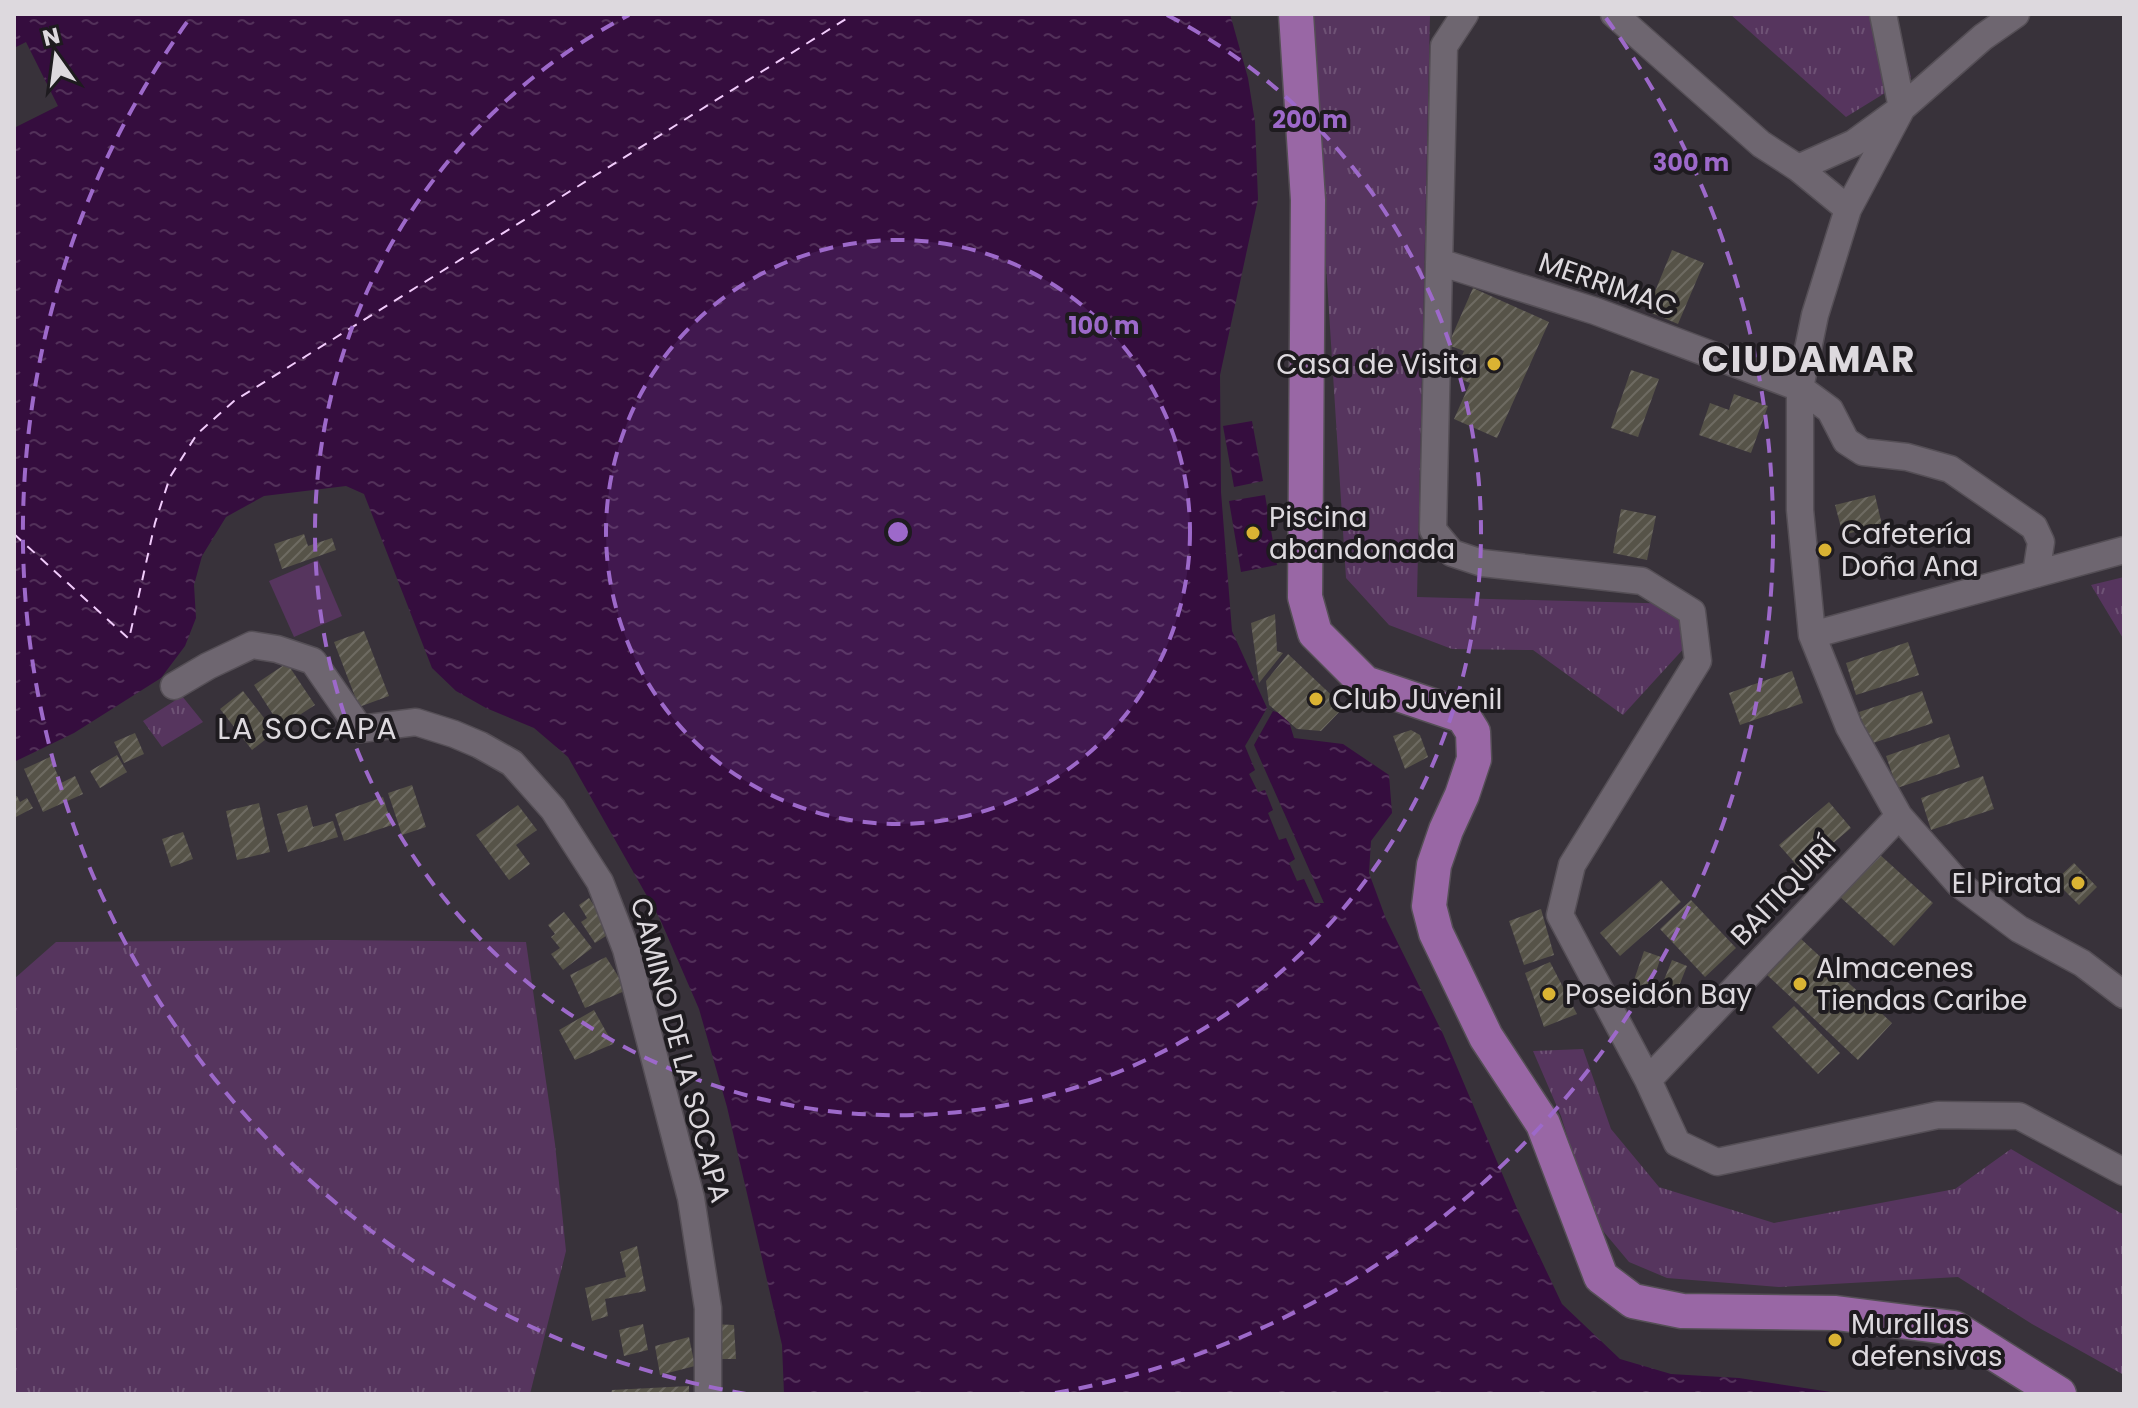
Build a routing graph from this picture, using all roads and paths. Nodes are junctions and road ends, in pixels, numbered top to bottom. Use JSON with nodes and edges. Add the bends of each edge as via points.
{"nodes":[{"id":1,"x":1296,"y":14,"type":"edge"},
{"id":2,"x":1465,"y":14,"type":"edge"},
{"id":3,"x":1614,"y":14,"type":"edge"},
{"id":4,"x":1883,"y":14,"type":"edge"},
{"id":5,"x":2016,"y":14,"type":"edge"},
{"id":6,"x":1902,"y":108,"type":"junction"},
{"id":7,"x":1798,"y":168,"type":"junction"},
{"id":8,"x":1848,"y":209,"type":"junction"},
{"id":9,"x":1439,"y":262,"type":"junction"},
{"id":10,"x":1800,"y":388,"type":"junction"},
{"id":11,"x":2124,"y":550,"type":"edge"},
{"id":12,"x":2036,"y":574,"type":"junction"},
{"id":13,"x":1812,"y":635,"type":"junction"},
{"id":14,"x":174,"y":686,"type":"dead end"},
{"id":15,"x":1899,"y":816,"type":"junction"},
{"id":16,"x":2124,"y":995,"type":"edge"},
{"id":17,"x":1648,"y":1080,"type":"junction"},
{"id":18,"x":2124,"y":1172,"type":"edge"},
{"id":19,"x":708,"y":1394,"type":"edge"},
{"id":20,"x":2059,"y":1394,"type":"edge"}],
"edges":[{"from":1,"to":20,"type":"main road","via":[[1308,200],[1305,597],[1315,633],[1365,683],[1463,716],[1473,732],[1474,759],[1434,865],[1429,906],[1436,933],[1486,1037],[1543,1124],[1601,1277],[1633,1301],[1682,1311],[1836,1313],[1954,1328]]},
{"from":2,"to":9,"type":"street","via":[[1444,46]]},
{"from":3,"to":7,"type":"street","via":[[1761,144]]},
{"from":4,"to":6,"type":"street"},
{"from":5,"to":6,"type":"street"},
{"from":6,"to":7,"type":"street","via":[[1854,143]]},
{"from":6,"to":8,"type":"street"},
{"from":7,"to":8,"type":"street"},
{"from":8,"to":10,"type":"street","via":[[1815,315]]},
{"from":9,"to":10,"type":"street","name":"MERRIMAC","via":[[1595,311]]},
{"from":9,"to":17,"type":"street","via":[[1433,530],[1452,553],[1482,563],[1642,581],[1692,612],[1698,661],[1572,865],[1560,915]]},
{"from":10,"to":12,"type":"street","name":"MERRIMAC","via":[[1830,410],[1846,441],[1863,452],[1950,469],[2034,527],[2041,542]]},
{"from":10,"to":13,"type":"street","via":[[1800,510]]},
{"from":11,"to":12,"type":"street"},
{"from":12,"to":13,"type":"street"},
{"from":13,"to":15,"type":"street","via":[[1849,727]]},
{"from":14,"to":19,"type":"street","name":"CAMINO DE LA SOCAPA","via":[[252,645],[289,653],[313,661],[360,729],[416,722],[454,734],[512,763],[553,809],[600,882],[626,949],[662,1081],[691,1198],[706,1292]]},
{"from":15,"to":16,"type":"street","via":[[1959,884]]},
{"from":15,"to":17,"type":"street","name":"BAITIQUIRÍ"},
{"from":17,"to":18,"type":"street","via":[[1677,1143],[1717,1162],[1938,1115],[2019,1116]]}]}
